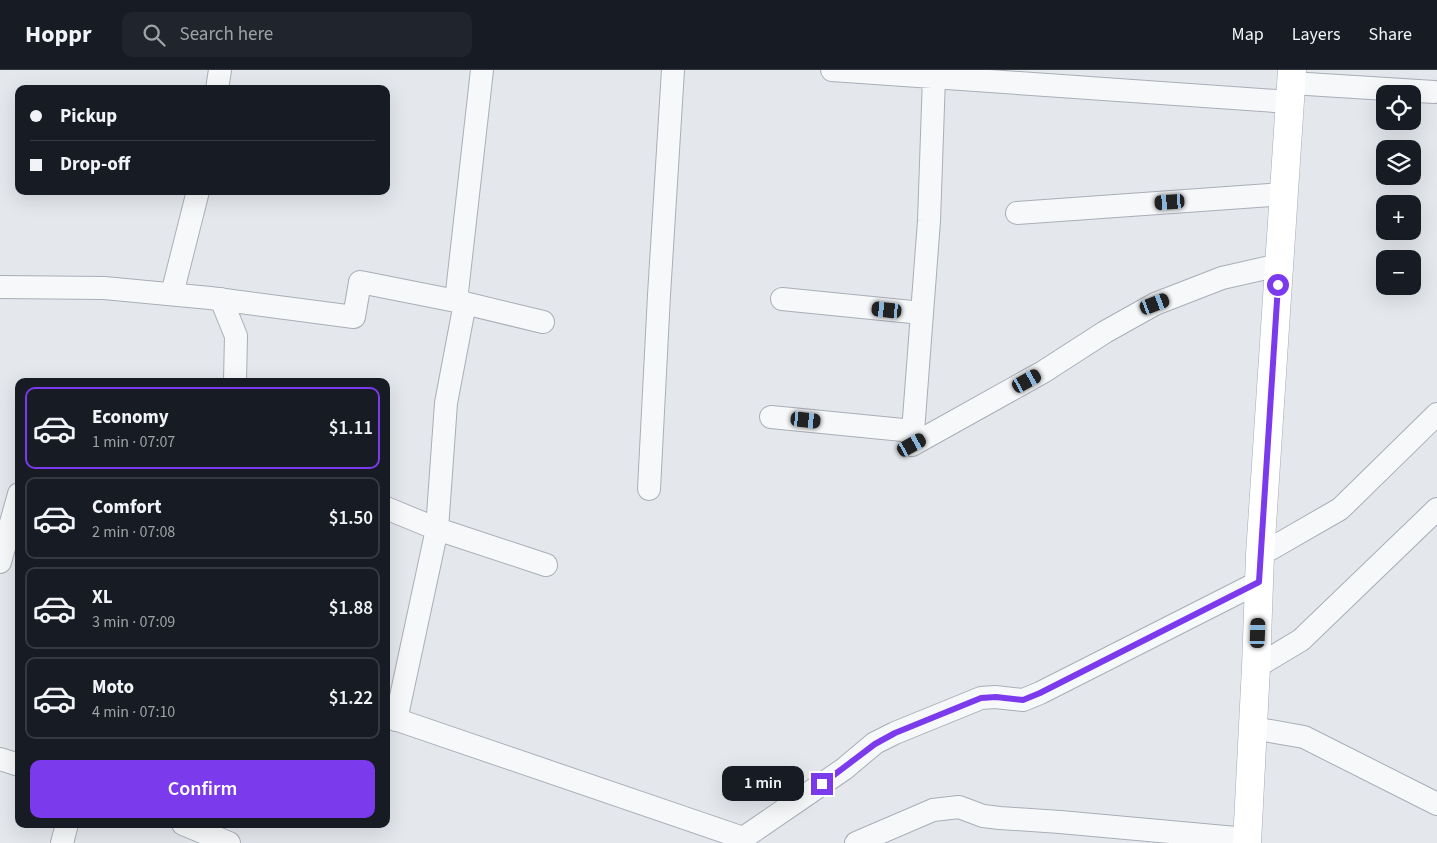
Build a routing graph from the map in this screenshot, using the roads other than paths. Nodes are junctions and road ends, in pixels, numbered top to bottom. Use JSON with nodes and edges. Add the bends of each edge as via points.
{"nodes":[{"id":1,"x":220,"y":70,"type":"edge"},
{"id":2,"x":482,"y":70,"type":"edge"},
{"id":3,"x":674,"y":70,"type":"edge"},
{"id":4,"x":832,"y":70,"type":"edge"},
{"id":5,"x":934,"y":77,"type":"junction"},
{"id":6,"x":218,"y":85,"type":"edge"},
{"id":7,"x":1291,"y":85,"type":"edge"},
{"id":8,"x":1434,"y":92,"type":"dead end"},
{"id":9,"x":1284,"y":194,"type":"junction"},
{"id":10,"x":197,"y":195,"type":"edge"},
{"id":11,"x":1017,"y":213,"type":"dead end"},
{"id":12,"x":1279,"y":265,"type":"junction"},
{"id":13,"x":0,"y":287,"type":"edge"},
{"id":14,"x":172,"y":294,"type":"junction"},
{"id":15,"x":221,"y":299,"type":"junction"},
{"id":16,"x":782,"y":299,"type":"dead end"},
{"id":17,"x":461,"y":302,"type":"junction"},
{"id":18,"x":922,"y":313,"type":"junction"},
{"id":19,"x":543,"y":322,"type":"dead end"},
{"id":20,"x":235,"y":378,"type":"edge"},
{"id":21,"x":1437,"y":414,"type":"edge"},
{"id":22,"x":771,"y":417,"type":"dead end"},
{"id":23,"x":913,"y":430,"type":"junction"},
{"id":24,"x":649,"y":489,"type":"dead end"},
{"id":25,"x":15,"y":508,"type":"edge"},
{"id":26,"x":390,"y":510,"type":"edge"},
{"id":27,"x":1436,"y":511,"type":"edge"},
{"id":28,"x":437,"y":529,"type":"junction"},
{"id":29,"x":1260,"y":555,"type":"junction"},
{"id":30,"x":0,"y":562,"type":"edge"},
{"id":31,"x":546,"y":565,"type":"dead end"},
{"id":32,"x":15,"y":568,"type":"edge"},
{"id":33,"x":1259,"y":582,"type":"junction"},
{"id":34,"x":1256,"y":667,"type":"junction"},
{"id":35,"x":391,"y":718,"type":"edge"},
{"id":36,"x":1253,"y":728,"type":"junction"},
{"id":37,"x":0,"y":759,"type":"edge"},
{"id":38,"x":15,"y":764,"type":"edge"},
{"id":39,"x":1437,"y":804,"type":"edge"},
{"id":40,"x":66,"y":828,"type":"edge"},
{"id":41,"x":193,"y":828,"type":"edge"},
{"id":42,"x":740,"y":841,"type":"edge"},
{"id":43,"x":1247,"y":841,"type":"edge"},
{"id":44,"x":62,"y":843,"type":"edge"},
{"id":45,"x":229,"y":843,"type":"edge"},
{"id":46,"x":856,"y":843,"type":"edge"}],
"edges":[{"from":1,"to":6,"type":"street"},
{"from":2,"to":17,"type":"street"},
{"from":3,"to":24,"type":"street"},
{"from":4,"to":5,"type":"street"},
{"from":5,"to":7,"type":"street"},
{"from":5,"to":18,"type":"street"},
{"from":7,"to":8,"type":"street"},
{"from":7,"to":9,"type":"main road"},
{"from":9,"to":11,"type":"street"},
{"from":9,"to":12,"type":"main road"},
{"from":10,"to":14,"type":"street"},
{"from":12,"to":23,"type":"street","via":[[1222,278],[1155,304],[1043,372],[912,445]]},
{"from":12,"to":29,"type":"main road"},
{"from":13,"to":14,"type":"street","via":[[104,288]]},
{"from":14,"to":15,"type":"street"},
{"from":15,"to":17,"type":"street","via":[[354,317],[360,282]]},
{"from":15,"to":20,"type":"street","via":[[236,336]]},
{"from":16,"to":18,"type":"street"},
{"from":17,"to":19,"type":"street"},
{"from":17,"to":28,"type":"street","via":[[446,403]]},
{"from":18,"to":23,"type":"street"},
{"from":21,"to":29,"type":"street","via":[[1340,509]]},
{"from":22,"to":23,"type":"street"},
{"from":25,"to":30,"type":"street"},
{"from":26,"to":28,"type":"street"},
{"from":27,"to":34,"type":"street","via":[[1302,640]]},
{"from":28,"to":31,"type":"street"},
{"from":28,"to":35,"type":"street"},
{"from":29,"to":33,"type":"main road"},
{"from":30,"to":32,"type":"street"},
{"from":33,"to":34,"type":"main road"},
{"from":33,"to":42,"type":"street","via":[[1040,693],[1023,700],[981,698],[895,733]]},
{"from":34,"to":36,"type":"main road"},
{"from":35,"to":42,"type":"street"},
{"from":36,"to":39,"type":"street","via":[[1304,737]]},
{"from":36,"to":43,"type":"main road"},
{"from":37,"to":38,"type":"street"},
{"from":40,"to":44,"type":"street"},
{"from":41,"to":45,"type":"street"},
{"from":43,"to":46,"type":"street","via":[[983,816],[959,807],[933,810]]}]}
